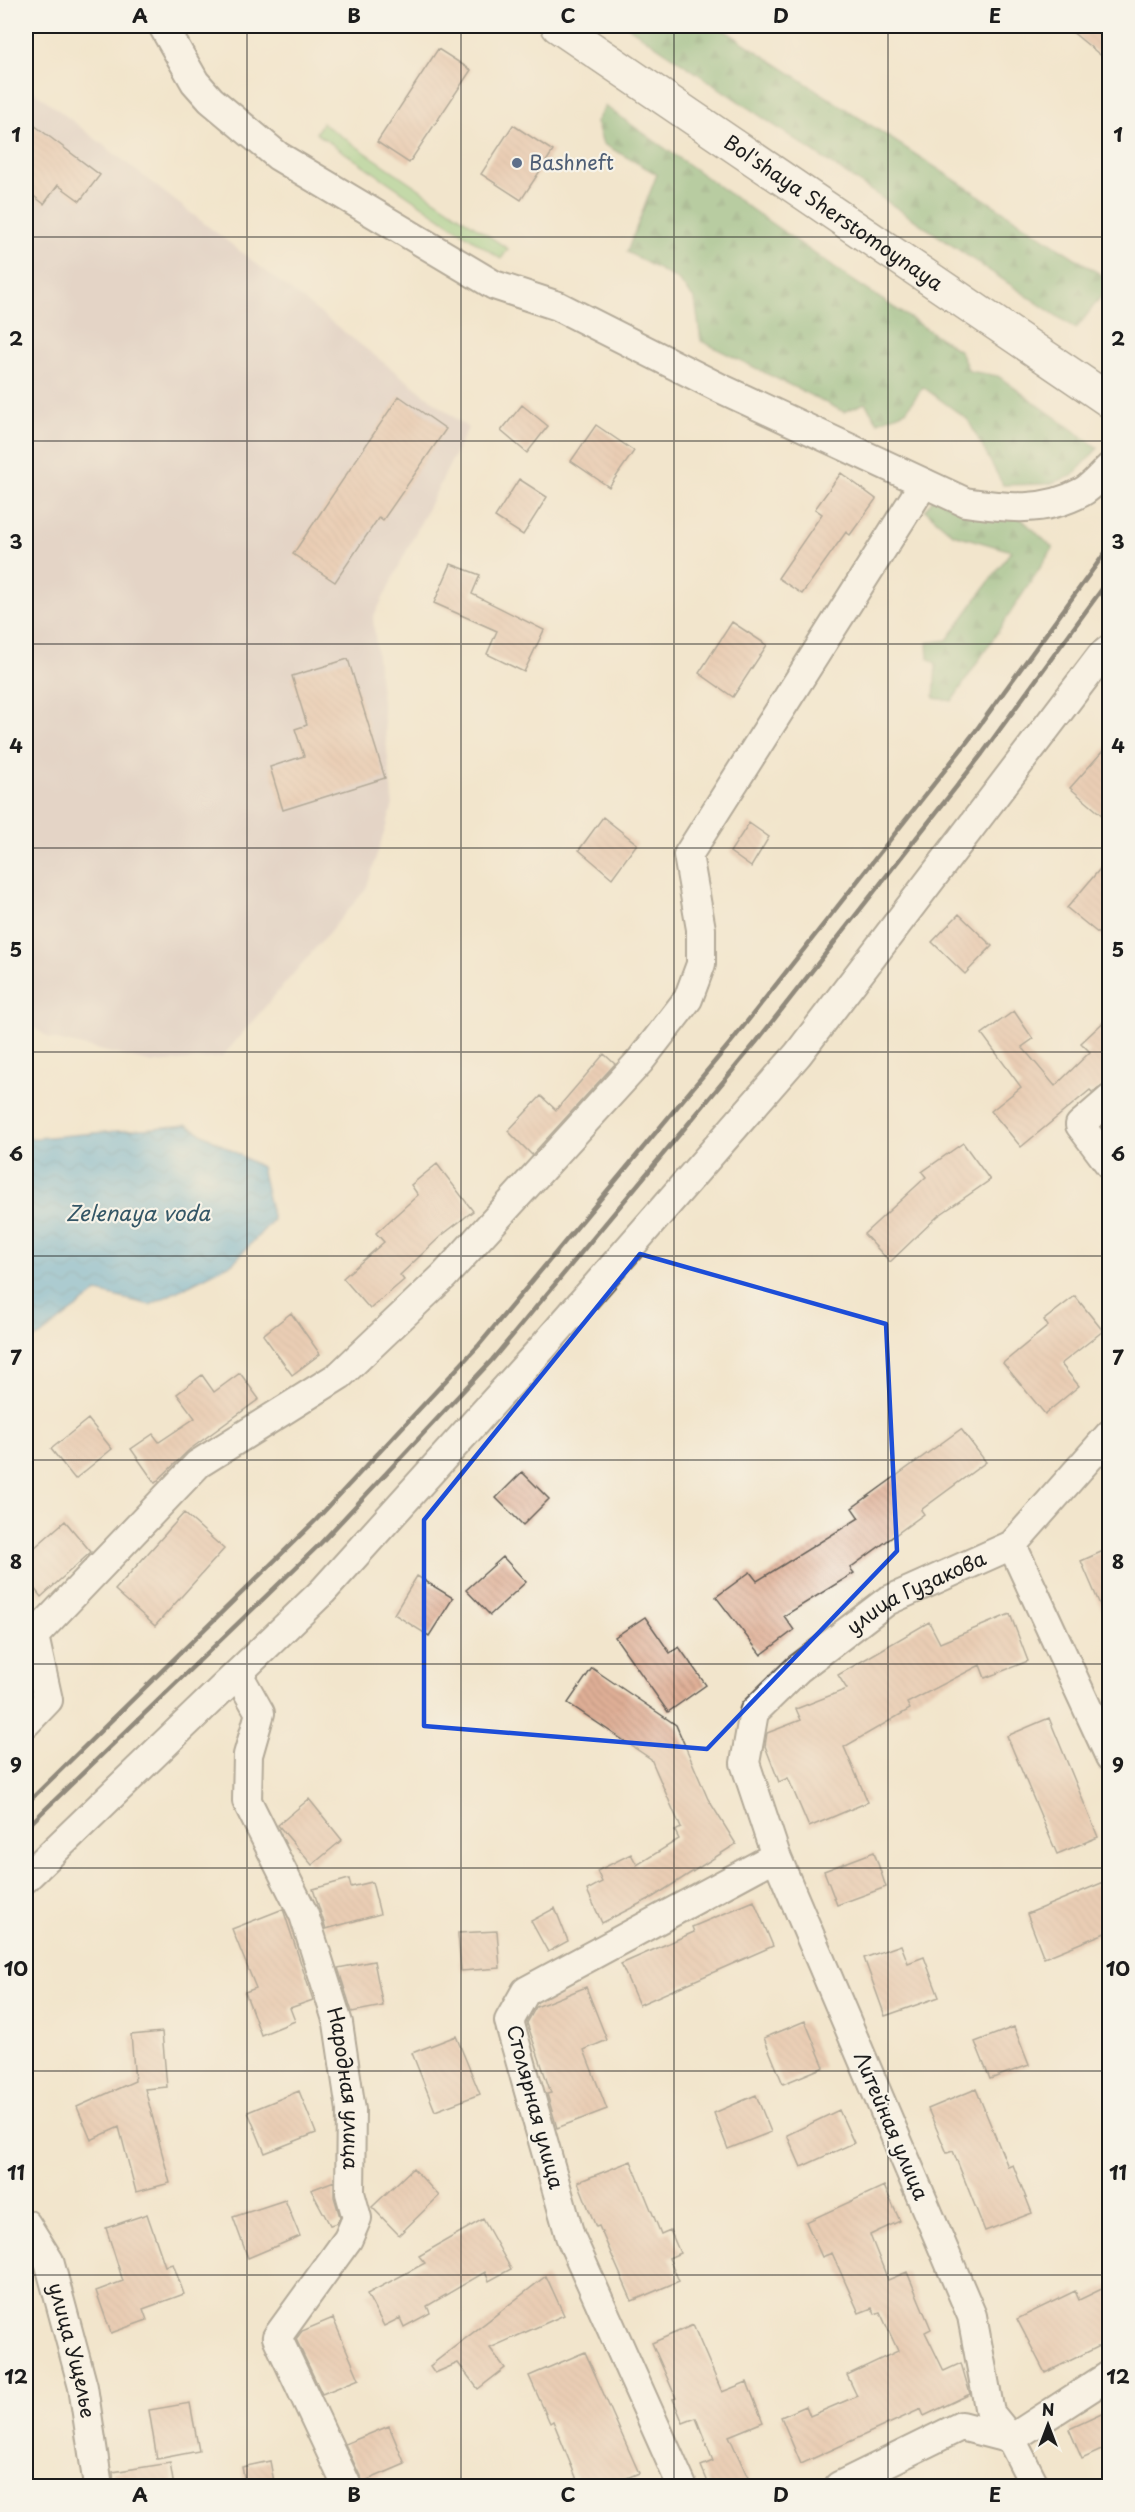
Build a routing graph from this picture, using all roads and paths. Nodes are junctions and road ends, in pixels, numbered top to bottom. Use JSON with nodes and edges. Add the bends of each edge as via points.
{"nodes":[{"id":1,"x":163,"y":26,"type":"edge"},
{"id":2,"x":558,"y":26,"type":"edge"},
{"id":3,"x":1110,"y":401,"type":"edge"},
{"id":4,"x":1110,"y":467,"type":"edge"},
{"id":5,"x":924,"y":483,"type":"junction"},
{"id":6,"x":1110,"y":649,"type":"edge"},
{"id":7,"x":1110,"y":1099,"type":"edge"},
{"id":8,"x":1110,"y":1165,"type":"edge"},
{"id":9,"x":1110,"y":1434,"type":"edge"},
{"id":10,"x":1012,"y":1545,"type":"junction"},
{"id":11,"x":238,"y":1674,"type":"junction"},
{"id":12,"x":26,"y":1723,"type":"edge"},
{"id":13,"x":1110,"y":1756,"type":"edge"},
{"id":14,"x":745,"y":1762,"type":"joint"},
{"id":15,"x":776,"y":1856,"type":"junction"},
{"id":16,"x":26,"y":1878,"type":"edge"},
{"id":17,"x":26,"y":2224,"type":"edge"},
{"id":18,"x":1110,"y":2375,"type":"edge"},
{"id":19,"x":1011,"y":2439,"type":"junction"},
{"id":20,"x":98,"y":2487,"type":"edge"},
{"id":21,"x":347,"y":2487,"type":"edge"},
{"id":22,"x":682,"y":2487,"type":"edge"},
{"id":23,"x":839,"y":2487,"type":"edge"},
{"id":24,"x":1035,"y":2487,"type":"edge"}],
"edges":[{"from":1,"to":5,"type":"street","via":[[195,82],[278,156],[494,285],[558,306],[720,388]]},
{"from":2,"to":3,"type":"street","name":"Bol'shaya Sherstomoynaya"},
{"from":4,"to":5,"type":"street","via":[[1083,492],[1045,507],[965,502]]},
{"from":5,"to":12,"type":"street","via":[[688,855],[701,929],[701,964],[688,999],[640,1061],[444,1276],[340,1375],[198,1464],[34,1636],[48,1700]]},
{"from":6,"to":11,"type":"street","via":[[798,1054],[543,1347],[323,1591]]},
{"from":7,"to":8,"type":"street","via":[[1080,1125]]},
{"from":9,"to":10,"type":"street","name":"улица Гузакова"},
{"from":10,"to":13,"type":"street"},
{"from":10,"to":14,"type":"street","name":"улица Гузакова","via":[[887,1601],[798,1669],[754,1712]]},
{"from":11,"to":16,"type":"street"},
{"from":11,"to":21,"type":"street","name":"Народная улица","via":[[260,1713],[248,1755],[247,1801],[304,1915],[338,2023],[351,2110],[350,2193],[357,2218],[348,2239],[277,2337]]},
{"from":14,"to":15,"type":"street","name":"Литейная улица"},
{"from":15,"to":19,"type":"street","name":"Литейная улица","via":[[972,2316],[990,2413]]},
{"from":15,"to":22,"type":"street","name":"Столярная улица","via":[[526,1991],[509,2020],[570,2236]]},
{"from":17,"to":20,"type":"street","name":"улица Ущелье","via":[[49,2261],[83,2387]]},
{"from":18,"to":19,"type":"street"},
{"from":19,"to":23,"type":"street","via":[[961,2426]]},
{"from":19,"to":24,"type":"street","name":"Литейная улица"}]}
